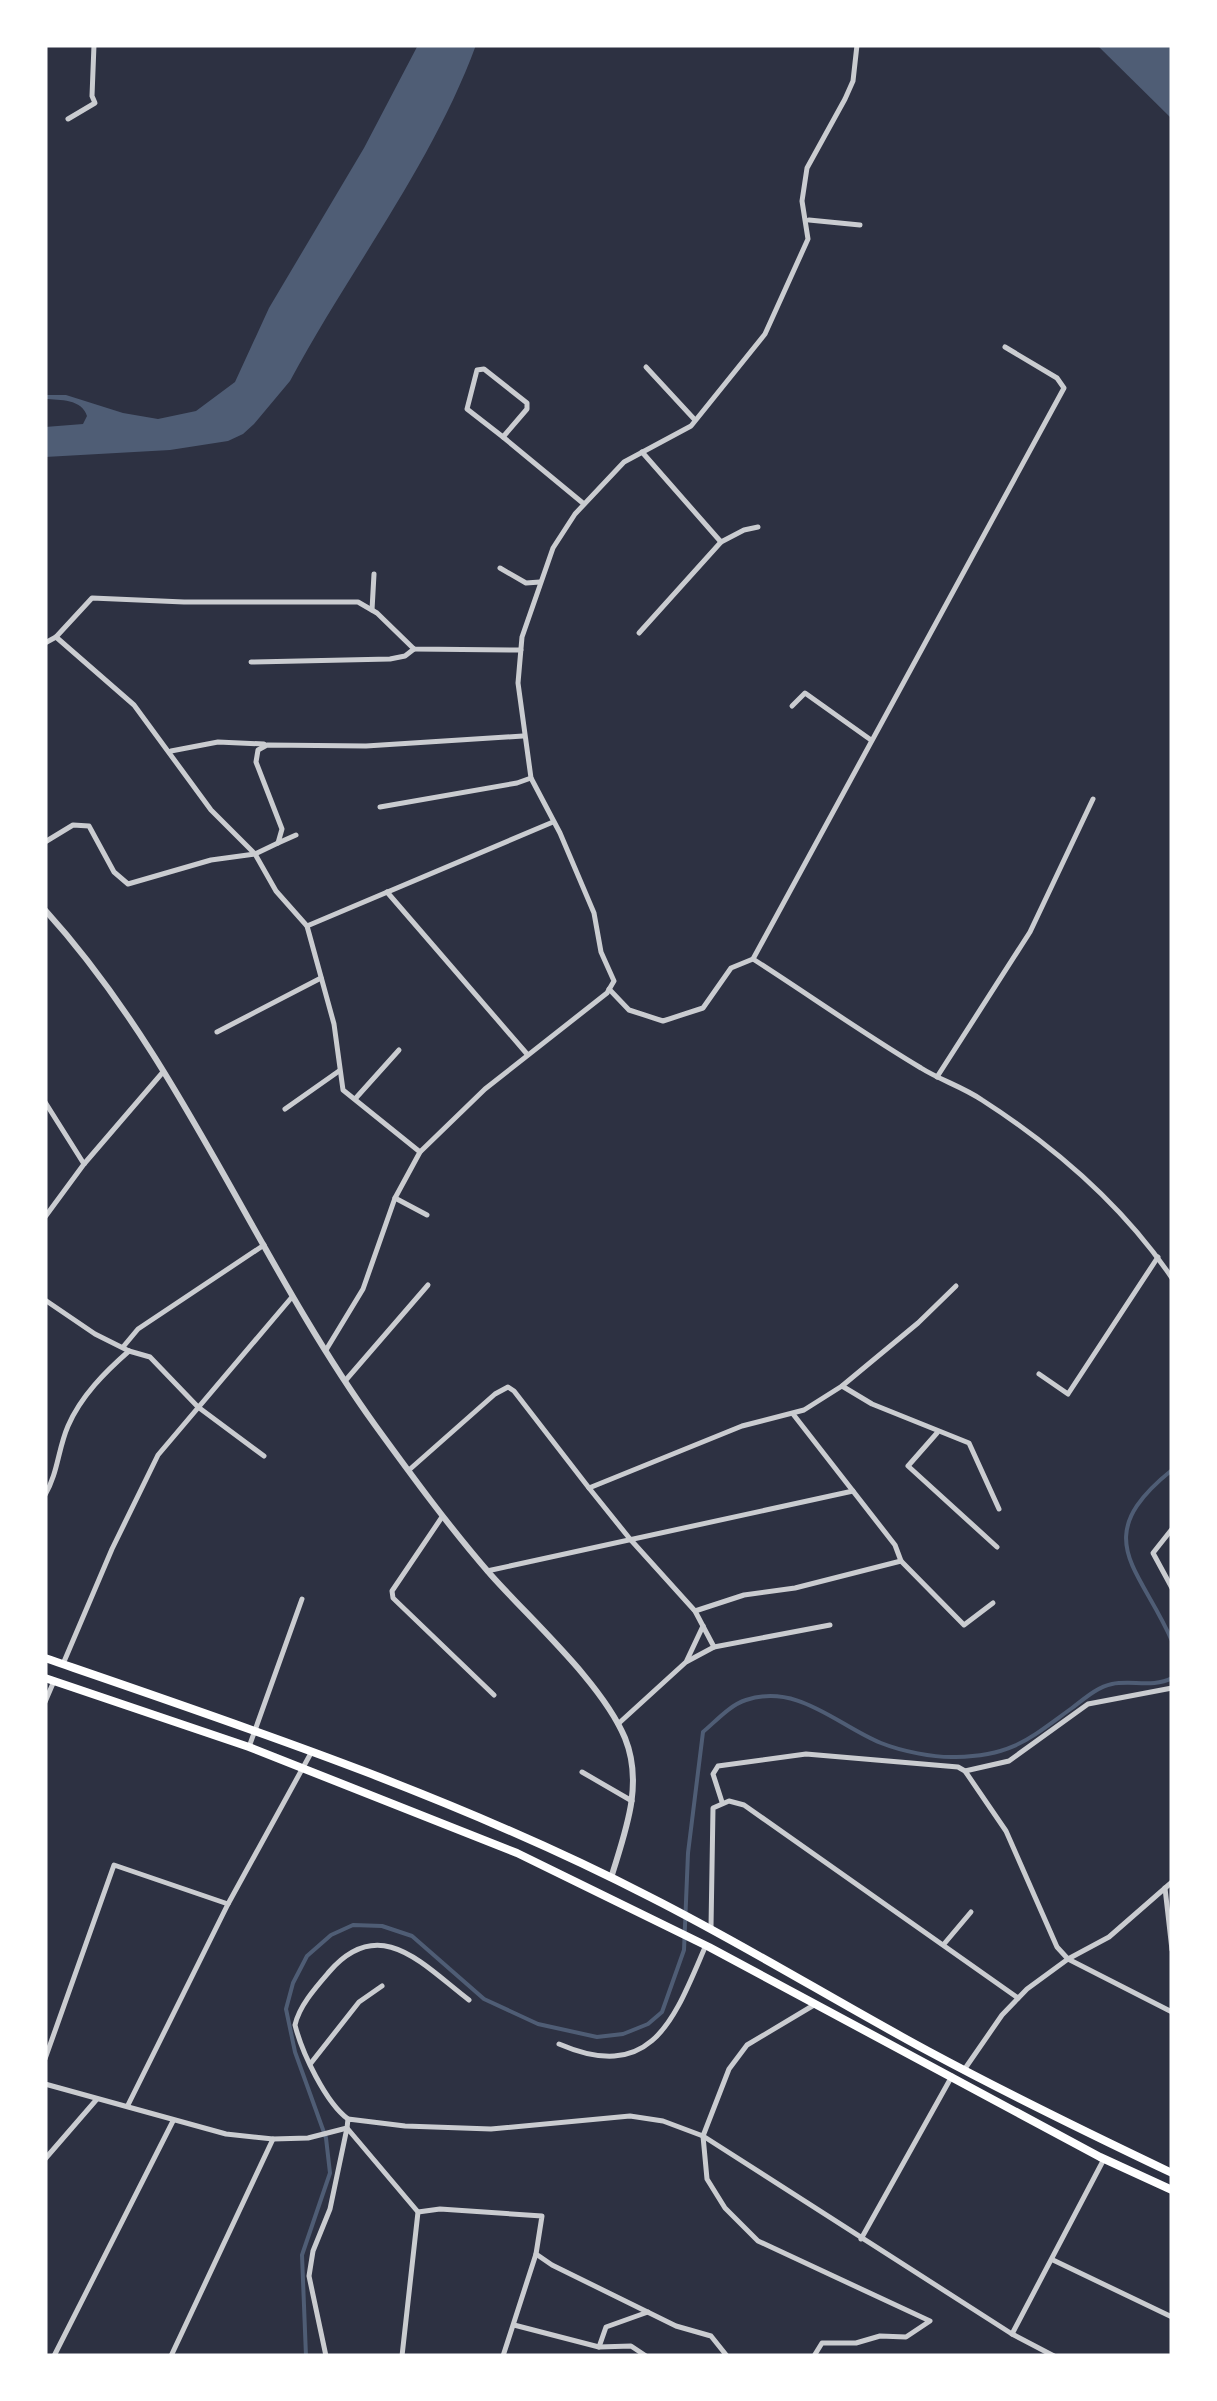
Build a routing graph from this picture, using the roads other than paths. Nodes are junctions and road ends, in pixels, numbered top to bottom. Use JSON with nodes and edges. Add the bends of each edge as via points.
{"nodes":[{"id":1,"x":94,"y":45,"type":"edge"},
{"id":2,"x":857,"y":45,"type":"edge"},
{"id":3,"x":68,"y":119,"type":"dead end"},
{"id":4,"x":807,"y":220,"type":"junction"},
{"id":5,"x":860,"y":225,"type":"dead end"},
{"id":6,"x":1005,"y":346,"type":"dead end"},
{"id":7,"x":646,"y":367,"type":"dead end"},
{"id":8,"x":695,"y":420,"type":"junction"},
{"id":9,"x":503,"y":437,"type":"junction"},
{"id":10,"x":642,"y":452,"type":"junction"},
{"id":11,"x":584,"y":504,"type":"junction"},
{"id":12,"x":758,"y":526,"type":"dead end"},
{"id":13,"x":721,"y":542,"type":"junction"},
{"id":14,"x":500,"y":568,"type":"dead end"},
{"id":15,"x":374,"y":574,"type":"dead end"},
{"id":16,"x":540,"y":582,"type":"junction"},
{"id":17,"x":372,"y":610,"type":"junction"},
{"id":18,"x":639,"y":632,"type":"dead end"},
{"id":19,"x":56,"y":637,"type":"junction"},
{"id":20,"x":45,"y":642,"type":"edge"},
{"id":21,"x":414,"y":649,"type":"junction"},
{"id":22,"x":521,"y":650,"type":"junction"},
{"id":23,"x":251,"y":662,"type":"dead end"},
{"id":24,"x":792,"y":706,"type":"dead end"},
{"id":25,"x":523,"y":736,"type":"junction"},
{"id":26,"x":871,"y":740,"type":"junction"},
{"id":27,"x":267,"y":744,"type":"junction"},
{"id":28,"x":169,"y":751,"type":"junction"},
{"id":29,"x":530,"y":778,"type":"junction"},
{"id":30,"x":279,"y":795,"type":"dead end"},
{"id":31,"x":271,"y":799,"type":"junction"},
{"id":32,"x":1094,"y":799,"type":"dead end"},
{"id":33,"x":380,"y":807,"type":"dead end"},
{"id":34,"x":553,"y":822,"type":"junction"},
{"id":35,"x":296,"y":835,"type":"dead end"},
{"id":36,"x":45,"y":842,"type":"edge"},
{"id":37,"x":278,"y":844,"type":"junction"},
{"id":38,"x":254,"y":854,"type":"junction"},
{"id":39,"x":387,"y":892,"type":"junction"},
{"id":40,"x":45,"y":910,"type":"edge"},
{"id":41,"x":307,"y":926,"type":"junction"},
{"id":42,"x":753,"y":959,"type":"junction"},
{"id":43,"x":321,"y":978,"type":"junction"},
{"id":44,"x":609,"y":988,"type":"junction"},
{"id":45,"x":217,"y":1032,"type":"dead end"},
{"id":46,"x":400,"y":1050,"type":"dead end"},
{"id":47,"x":527,"y":1054,"type":"junction"},
{"id":48,"x":340,"y":1071,"type":"junction"},
{"id":49,"x":163,"y":1072,"type":"junction"},
{"id":50,"x":938,"y":1077,"type":"junction"},
{"id":51,"x":355,"y":1099,"type":"junction"},
{"id":52,"x":45,"y":1102,"type":"edge"},
{"id":53,"x":285,"y":1110,"type":"dead end"},
{"id":54,"x":420,"y":1152,"type":"junction"},
{"id":55,"x":84,"y":1164,"type":"junction"},
{"id":56,"x":395,"y":1198,"type":"junction"},
{"id":57,"x":426,"y":1215,"type":"dead end"},
{"id":58,"x":45,"y":1217,"type":"edge"},
{"id":59,"x":264,"y":1245,"type":"junction"},
{"id":60,"x":1158,"y":1257,"type":"junction"},
{"id":61,"x":1172,"y":1278,"type":"edge"},
{"id":62,"x":428,"y":1286,"type":"dead end"},
{"id":63,"x":956,"y":1286,"type":"dead end"},
{"id":64,"x":294,"y":1296,"type":"junction"},
{"id":65,"x":45,"y":1300,"type":"edge"},
{"id":66,"x":126,"y":1349,"type":"junction"},
{"id":67,"x":326,"y":1350,"type":"junction"},
{"id":68,"x":1039,"y":1374,"type":"dead end"},
{"id":69,"x":345,"y":1381,"type":"junction"},
{"id":70,"x":842,"y":1386,"type":"junction"},
{"id":71,"x":198,"y":1407,"type":"junction"},
{"id":72,"x":793,"y":1414,"type":"junction"},
{"id":73,"x":937,"y":1432,"type":"junction"},
{"id":74,"x":264,"y":1456,"type":"dead end"},
{"id":75,"x":409,"y":1470,"type":"junction"},
{"id":76,"x":589,"y":1488,"type":"junction"},
{"id":77,"x":853,"y":1492,"type":"junction"},
{"id":78,"x":45,"y":1495,"type":"edge"},
{"id":79,"x":998,"y":1509,"type":"dead end"},
{"id":80,"x":444,"y":1514,"type":"junction"},
{"id":81,"x":1172,"y":1530,"type":"edge"},
{"id":82,"x":630,"y":1539,"type":"junction"},
{"id":83,"x":996,"y":1548,"type":"dead end"},
{"id":84,"x":901,"y":1561,"type":"junction"},
{"id":85,"x":488,"y":1571,"type":"junction"},
{"id":86,"x":1172,"y":1588,"type":"edge"},
{"id":87,"x":302,"y":1598,"type":"dead end"},
{"id":88,"x":993,"y":1603,"type":"dead end"},
{"id":89,"x":695,"y":1611,"type":"junction"},
{"id":90,"x":830,"y":1625,"type":"dead end"},
{"id":91,"x":703,"y":1626,"type":"junction"},
{"id":92,"x":714,"y":1647,"type":"junction"},
{"id":93,"x":45,"y":1658,"type":"edge"},
{"id":94,"x":686,"y":1662,"type":"junction"},
{"id":95,"x":63,"y":1664,"type":"junction"},
{"id":96,"x":50,"y":1679,"type":"edge"},
{"id":97,"x":1172,"y":1688,"type":"edge"},
{"id":98,"x":494,"y":1694,"type":"dead end"},
{"id":99,"x":45,"y":1702,"type":"edge"},
{"id":100,"x":618,"y":1724,"type":"junction"},
{"id":101,"x":256,"y":1732,"type":"junction"},
{"id":102,"x":250,"y":1747,"type":"junction"},
{"id":103,"x":312,"y":1754,"type":"junction"},
{"id":104,"x":304,"y":1768,"type":"junction"},
{"id":105,"x":965,"y":1771,"type":"junction"},
{"id":106,"x":582,"y":1772,"type":"dead end"},
{"id":107,"x":632,"y":1801,"type":"junction"},
{"id":108,"x":722,"y":1802,"type":"junction"},
{"id":109,"x":610,"y":1878,"type":"junction"},
{"id":110,"x":1172,"y":1882,"type":"edge"},
{"id":111,"x":1165,"y":1888,"type":"junction"},
{"id":112,"x":228,"y":1904,"type":"junction"},
{"id":113,"x":970,"y":1912,"type":"dead end"},
{"id":114,"x":711,"y":1928,"type":"junction"},
{"id":115,"x":706,"y":1946,"type":"junction"},
{"id":116,"x":944,"y":1946,"type":"junction"},
{"id":117,"x":1172,"y":1950,"type":"edge"},
{"id":118,"x":1068,"y":1959,"type":"junction"},
{"id":119,"x":382,"y":1986,"type":"dead end"},
{"id":120,"x":1018,"y":1998,"type":"junction"},
{"id":121,"x":469,"y":2000,"type":"dead end"},
{"id":122,"x":818,"y":2003,"type":"junction"},
{"id":123,"x":1172,"y":2012,"type":"edge"},
{"id":124,"x":559,"y":2044,"type":"dead end"},
{"id":125,"x":45,"y":2059,"type":"edge"},
{"id":126,"x":311,"y":2064,"type":"junction"},
{"id":127,"x":964,"y":2070,"type":"junction"},
{"id":128,"x":952,"y":2076,"type":"junction"},
{"id":129,"x":45,"y":2084,"type":"edge"},
{"id":130,"x":96,"y":2099,"type":"junction"},
{"id":131,"x":127,"y":2106,"type":"junction"},
{"id":132,"x":173,"y":2121,"type":"junction"},
{"id":133,"x":348,"y":2124,"type":"junction"},
{"id":134,"x":703,"y":2136,"type":"junction"},
{"id":135,"x":273,"y":2140,"type":"junction"},
{"id":136,"x":45,"y":2159,"type":"edge"},
{"id":137,"x":1104,"y":2159,"type":"junction"},
{"id":138,"x":1172,"y":2173,"type":"edge"},
{"id":139,"x":1172,"y":2190,"type":"edge"},
{"id":140,"x":418,"y":2212,"type":"junction"},
{"id":141,"x":862,"y":2240,"type":"junction"},
{"id":142,"x":536,"y":2254,"type":"junction"},
{"id":143,"x":1053,"y":2260,"type":"junction"},
{"id":144,"x":648,"y":2312,"type":"junction"},
{"id":145,"x":1172,"y":2317,"type":"edge"},
{"id":146,"x":514,"y":2325,"type":"junction"},
{"id":147,"x":1012,"y":2334,"type":"junction"},
{"id":148,"x":599,"y":2347,"type":"junction"},
{"id":149,"x":54,"y":2356,"type":"edge"},
{"id":150,"x":171,"y":2356,"type":"edge"},
{"id":151,"x":326,"y":2356,"type":"edge"},
{"id":152,"x":402,"y":2356,"type":"edge"},
{"id":153,"x":503,"y":2356,"type":"edge"},
{"id":154,"x":646,"y":2356,"type":"edge"},
{"id":155,"x":728,"y":2356,"type":"edge"},
{"id":156,"x":814,"y":2356,"type":"edge"},
{"id":157,"x":1054,"y":2356,"type":"edge"}],
"edges":[{"from":1,"to":3,"type":"street","via":[[95,103]]},
{"from":2,"to":4,"type":"street","via":[[846,100],[807,168]]},
{"from":4,"to":5,"type":"street"},
{"from":4,"to":8,"type":"street","via":[[808,239],[764,334]]},
{"from":6,"to":26,"type":"street","via":[[1064,388]]},
{"from":7,"to":8,"type":"street"},
{"from":8,"to":10,"type":"street"},
{"from":9,"to":9,"type":"street","via":[[527,403],[491,371],[477,370],[467,409]]},
{"from":9,"to":11,"type":"street"},
{"from":10,"to":11,"type":"street"},
{"from":10,"to":13,"type":"street"},
{"from":11,"to":16,"type":"street","via":[[553,548]]},
{"from":12,"to":13,"type":"street"},
{"from":13,"to":18,"type":"street"},
{"from":14,"to":16,"type":"street","via":[[526,583]]},
{"from":15,"to":17,"type":"street"},
{"from":16,"to":22,"type":"street"},
{"from":17,"to":19,"type":"street","via":[[330,600],[92,598]]},
{"from":17,"to":21,"type":"street"},
{"from":19,"to":20,"type":"street"},
{"from":19,"to":28,"type":"street","via":[[134,705]]},
{"from":21,"to":22,"type":"street"},
{"from":21,"to":23,"type":"street","via":[[390,659]]},
{"from":22,"to":25,"type":"street"},
{"from":24,"to":26,"type":"street","via":[[805,693]]},
{"from":25,"to":27,"type":"street","via":[[366,746]]},
{"from":25,"to":29,"type":"street"},
{"from":26,"to":42,"type":"street"},
{"from":27,"to":28,"type":"street","via":[[218,742]]},
{"from":27,"to":31,"type":"street","via":[[256,762]]},
{"from":28,"to":38,"type":"street","via":[[211,810]]},
{"from":29,"to":33,"type":"street"},
{"from":29,"to":34,"type":"street"},
{"from":30,"to":31,"type":"street"},
{"from":31,"to":37,"type":"street","via":[[282,829]]},
{"from":32,"to":50,"type":"street","via":[[1030,932]]},
{"from":34,"to":39,"type":"street"},
{"from":34,"to":44,"type":"street","via":[[594,912],[614,981]]},
{"from":35,"to":37,"type":"street"},
{"from":36,"to":38,"type":"street","via":[[73,826],[89,826],[128,884]]},
{"from":37,"to":38,"type":"street"},
{"from":38,"to":41,"type":"street"},
{"from":39,"to":41,"type":"street"},
{"from":39,"to":47,"type":"street"},
{"from":40,"to":49,"type":"street","via":[[110,990]]},
{"from":41,"to":43,"type":"street"},
{"from":42,"to":44,"type":"street","via":[[732,968],[704,1008],[663,1021],[629,1010]]},
{"from":42,"to":50,"type":"street"},
{"from":43,"to":45,"type":"street"},
{"from":43,"to":48,"type":"street"},
{"from":44,"to":47,"type":"street"},
{"from":46,"to":51,"type":"street"},
{"from":47,"to":54,"type":"street"},
{"from":48,"to":51,"type":"street","via":[[343,1090]]},
{"from":48,"to":53,"type":"street"},
{"from":49,"to":55,"type":"street"},
{"from":49,"to":59,"type":"street"},
{"from":50,"to":60,"type":"street","via":[[980,1098],[1090,1182]]},
{"from":51,"to":54,"type":"street"},
{"from":52,"to":55,"type":"street"},
{"from":54,"to":56,"type":"street"},
{"from":55,"to":58,"type":"street"},
{"from":56,"to":57,"type":"street"},
{"from":56,"to":67,"type":"street","via":[[364,1290]]},
{"from":59,"to":64,"type":"street"},
{"from":59,"to":66,"type":"street","via":[[138,1329]]},
{"from":60,"to":61,"type":"street"},
{"from":60,"to":68,"type":"street","via":[[1068,1394]]},
{"from":62,"to":69,"type":"street"},
{"from":63,"to":70,"type":"street"},
{"from":64,"to":67,"type":"street"},
{"from":64,"to":71,"type":"street"},
{"from":65,"to":66,"type":"street"},
{"from":66,"to":71,"type":"street","via":[[150,1357]]},
{"from":66,"to":78,"type":"street","via":[[89,1390],[67,1428]]},
{"from":67,"to":69,"type":"street"},
{"from":69,"to":75,"type":"street"},
{"from":70,"to":72,"type":"street"},
{"from":70,"to":73,"type":"street"},
{"from":71,"to":74,"type":"street"},
{"from":71,"to":95,"type":"street","via":[[158,1456]]},
{"from":72,"to":76,"type":"street","via":[[742,1426]]},
{"from":72,"to":77,"type":"street"},
{"from":73,"to":79,"type":"street","via":[[969,1443]]},
{"from":73,"to":83,"type":"street","via":[[908,1466]]},
{"from":75,"to":76,"type":"street","via":[[508,1387]]},
{"from":75,"to":80,"type":"street"},
{"from":76,"to":82,"type":"street"},
{"from":77,"to":82,"type":"street"},
{"from":77,"to":84,"type":"street"},
{"from":80,"to":85,"type":"street"},
{"from":80,"to":98,"type":"street","via":[[393,1598]]},
{"from":81,"to":86,"type":"street","via":[[1153,1553]]},
{"from":82,"to":85,"type":"street"},
{"from":82,"to":89,"type":"street"},
{"from":84,"to":88,"type":"street","via":[[964,1625]]},
{"from":84,"to":89,"type":"street"},
{"from":85,"to":100,"type":"street"},
{"from":87,"to":101,"type":"street"},
{"from":89,"to":91,"type":"street"},
{"from":90,"to":92,"type":"street"},
{"from":91,"to":92,"type":"street"},
{"from":91,"to":94,"type":"street"},
{"from":92,"to":94,"type":"street"},
{"from":93,"to":95,"type":"main road"},
{"from":94,"to":100,"type":"street"},
{"from":95,"to":101,"type":"main road"},
{"from":96,"to":99,"type":"street"},
{"from":96,"to":102,"type":"main road"},
{"from":97,"to":105,"type":"street","via":[[1088,1704],[1009,1761]]},
{"from":100,"to":107,"type":"street","via":[[634,1768]]},
{"from":101,"to":102,"type":"street"},
{"from":101,"to":103,"type":"main road"},
{"from":102,"to":104,"type":"main road"},
{"from":103,"to":104,"type":"street"},
{"from":103,"to":109,"type":"main road"},
{"from":104,"to":112,"type":"street"},
{"from":104,"to":115,"type":"main road","via":[[500,1846]]},
{"from":105,"to":108,"type":"street","via":[[834,1755],[777,1756],[718,1766],[713,1774]]},
{"from":105,"to":118,"type":"street","via":[[1006,1831]]},
{"from":106,"to":107,"type":"street"},
{"from":107,"to":109,"type":"street"},
{"from":108,"to":114,"type":"street","via":[[714,1808]]},
{"from":108,"to":116,"type":"street","via":[[744,1805]]},
{"from":109,"to":114,"type":"main road"},
{"from":110,"to":111,"type":"street"},
{"from":111,"to":117,"type":"street"},
{"from":111,"to":118,"type":"street","via":[[1109,1937]]},
{"from":112,"to":125,"type":"street","via":[[114,1864]]},
{"from":112,"to":131,"type":"street"},
{"from":113,"to":116,"type":"street"},
{"from":114,"to":127,"type":"main road"},
{"from":115,"to":122,"type":"main road"},
{"from":115,"to":124,"type":"street","via":[[673,2021],[648,2044],[598,2056]]},
{"from":116,"to":120,"type":"street"},
{"from":118,"to":120,"type":"street"},
{"from":118,"to":123,"type":"street"},
{"from":119,"to":126,"type":"street","via":[[359,2002]]},
{"from":120,"to":127,"type":"street"},
{"from":121,"to":126,"type":"street","via":[[398,1948],[368,1945],[335,1966],[297,2016],[297,2034]]},
{"from":122,"to":128,"type":"main road"},
{"from":122,"to":134,"type":"street","via":[[747,2045],[729,2069]]},
{"from":126,"to":133,"type":"street"},
{"from":127,"to":138,"type":"main road"},
{"from":128,"to":137,"type":"main road"},
{"from":128,"to":141,"type":"street"},
{"from":129,"to":130,"type":"street"},
{"from":130,"to":131,"type":"street"},
{"from":130,"to":136,"type":"street"},
{"from":131,"to":132,"type":"street"},
{"from":132,"to":135,"type":"street"},
{"from":132,"to":149,"type":"street"},
{"from":133,"to":134,"type":"street","via":[[490,2129],[630,2116]]},
{"from":133,"to":135,"type":"street","via":[[308,2138]]},
{"from":133,"to":140,"type":"street"},
{"from":133,"to":151,"type":"street","via":[[309,2276]]},
{"from":134,"to":141,"type":"street"},
{"from":134,"to":156,"type":"street","via":[[707,2179],[724,2208],[758,2241],[930,2321],[906,2337],[822,2343]]},
{"from":135,"to":150,"type":"street"},
{"from":137,"to":139,"type":"main road"},
{"from":137,"to":143,"type":"street"},
{"from":140,"to":142,"type":"street","via":[[542,2216]]},
{"from":140,"to":152,"type":"street"},
{"from":141,"to":147,"type":"street"},
{"from":142,"to":144,"type":"street"},
{"from":142,"to":146,"type":"street"},
{"from":143,"to":145,"type":"street"},
{"from":143,"to":147,"type":"street"},
{"from":144,"to":148,"type":"street","via":[[606,2327]]},
{"from":144,"to":155,"type":"street","via":[[711,2336]]},
{"from":146,"to":148,"type":"street"},
{"from":146,"to":153,"type":"street"},
{"from":147,"to":157,"type":"street"},
{"from":148,"to":154,"type":"street","via":[[632,2346]]}]}
